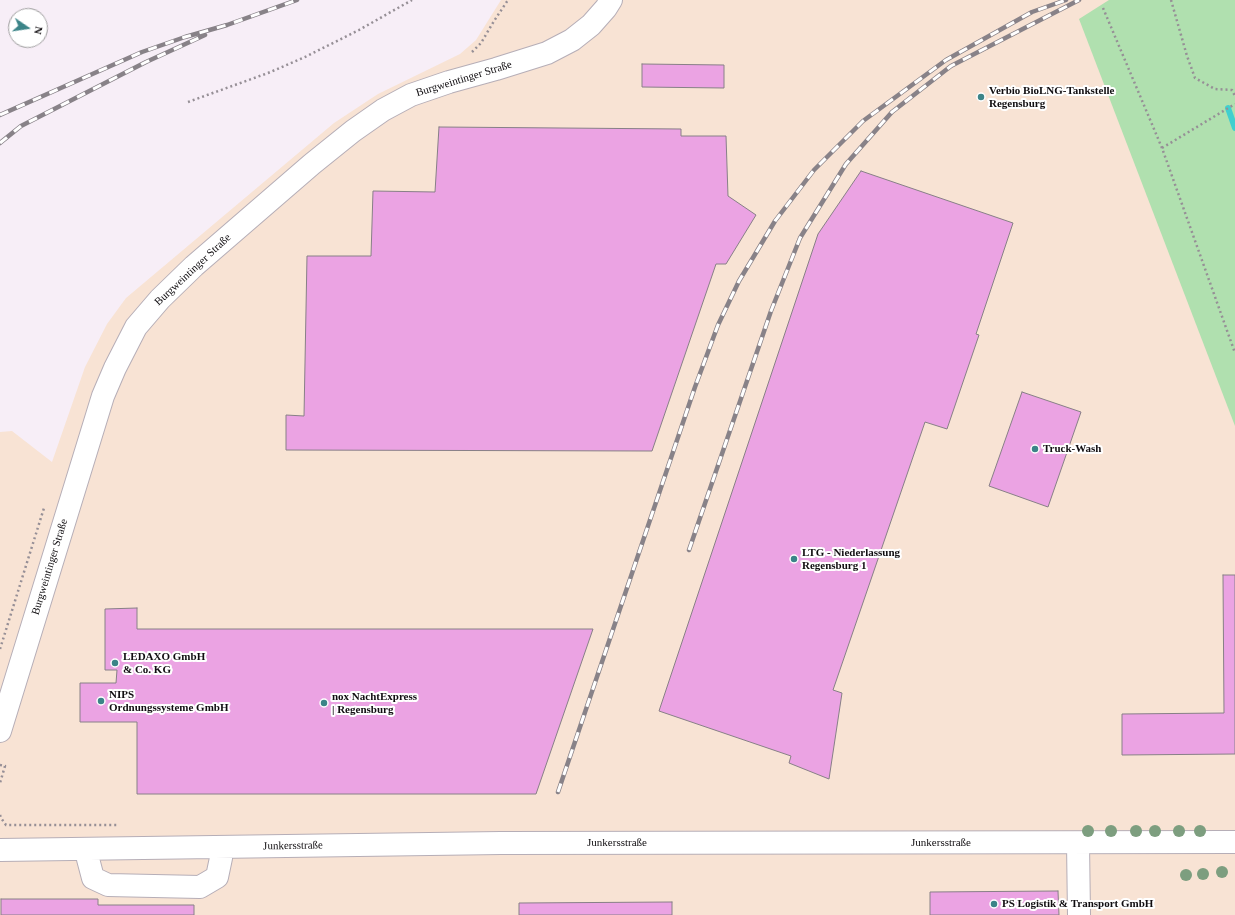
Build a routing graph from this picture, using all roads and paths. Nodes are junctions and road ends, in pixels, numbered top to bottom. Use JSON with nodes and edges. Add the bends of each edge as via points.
{"nodes":[{"id":1,"x":412,"y":0,"type":"edge"},
{"id":2,"x":508,"y":0,"type":"edge"},
{"id":3,"x":611,"y":0,"type":"edge"},
{"id":4,"x":1171,"y":0,"type":"edge"},
{"id":5,"x":1103,"y":8,"type":"dead end"},
{"id":6,"x":468,"y":56,"type":"dead end"},
{"id":7,"x":1235,"y":96,"type":"edge"},
{"id":8,"x":1235,"y":100,"type":"edge"},
{"id":9,"x":188,"y":102,"type":"dead end"},
{"id":10,"x":1234,"y":104,"type":"edge"},
{"id":11,"x":1162,"y":148,"type":"junction"},
{"id":12,"x":1235,"y":353,"type":"edge"},
{"id":13,"x":44,"y":506,"type":"dead end"},
{"id":14,"x":0,"y":650,"type":"edge"},
{"id":15,"x":0,"y":731,"type":"edge"},
{"id":16,"x":0,"y":765,"type":"edge"},
{"id":17,"x":0,"y":783,"type":"edge"},
{"id":18,"x":1235,"y":842,"type":"edge"},
{"id":19,"x":1078,"y":843,"type":"junction"},
{"id":20,"x":219,"y":847,"type":"junction"},
{"id":21,"x":88,"y":849,"type":"junction"},
{"id":22,"x":0,"y":850,"type":"edge"},
{"id":23,"x":1079,"y":915,"type":"edge"}],
"edges":[{"from":1,"to":9,"type":"path","via":[[305,57]]},
{"from":2,"to":6,"type":"path","via":[[481,43]]},
{"from":3,"to":15,"type":"street","name":"Burgweintinger Straße","via":[[591,25],[572,40],[547,53],[411,95],[353,131],[200,261],[160,299],[136,327],[103,396]]},
{"from":4,"to":7,"type":"path","via":[[1195,78],[1215,89],[1232,90]]},
{"from":5,"to":11,"type":"path"},
{"from":8,"to":10,"type":"path"},
{"from":10,"to":11,"type":"path"},
{"from":11,"to":12,"type":"path"},
{"from":13,"to":14,"type":"path"},
{"from":16,"to":17,"type":"path","via":[[5,766]]},
{"from":18,"to":19,"type":"street","name":"Junkersstraße"},
{"from":19,"to":20,"type":"street","name":"Junkersstraße","via":[[501,843]]},
{"from":19,"to":23,"type":"street"},
{"from":20,"to":21,"type":"street","name":"Junkersstraße"},
{"from":20,"to":21,"type":"street","via":[[221,858],[216,877],[200,888],[108,886],[94,878],[88,859]]},
{"from":21,"to":22,"type":"street","name":"Junkersstraße"}]}
